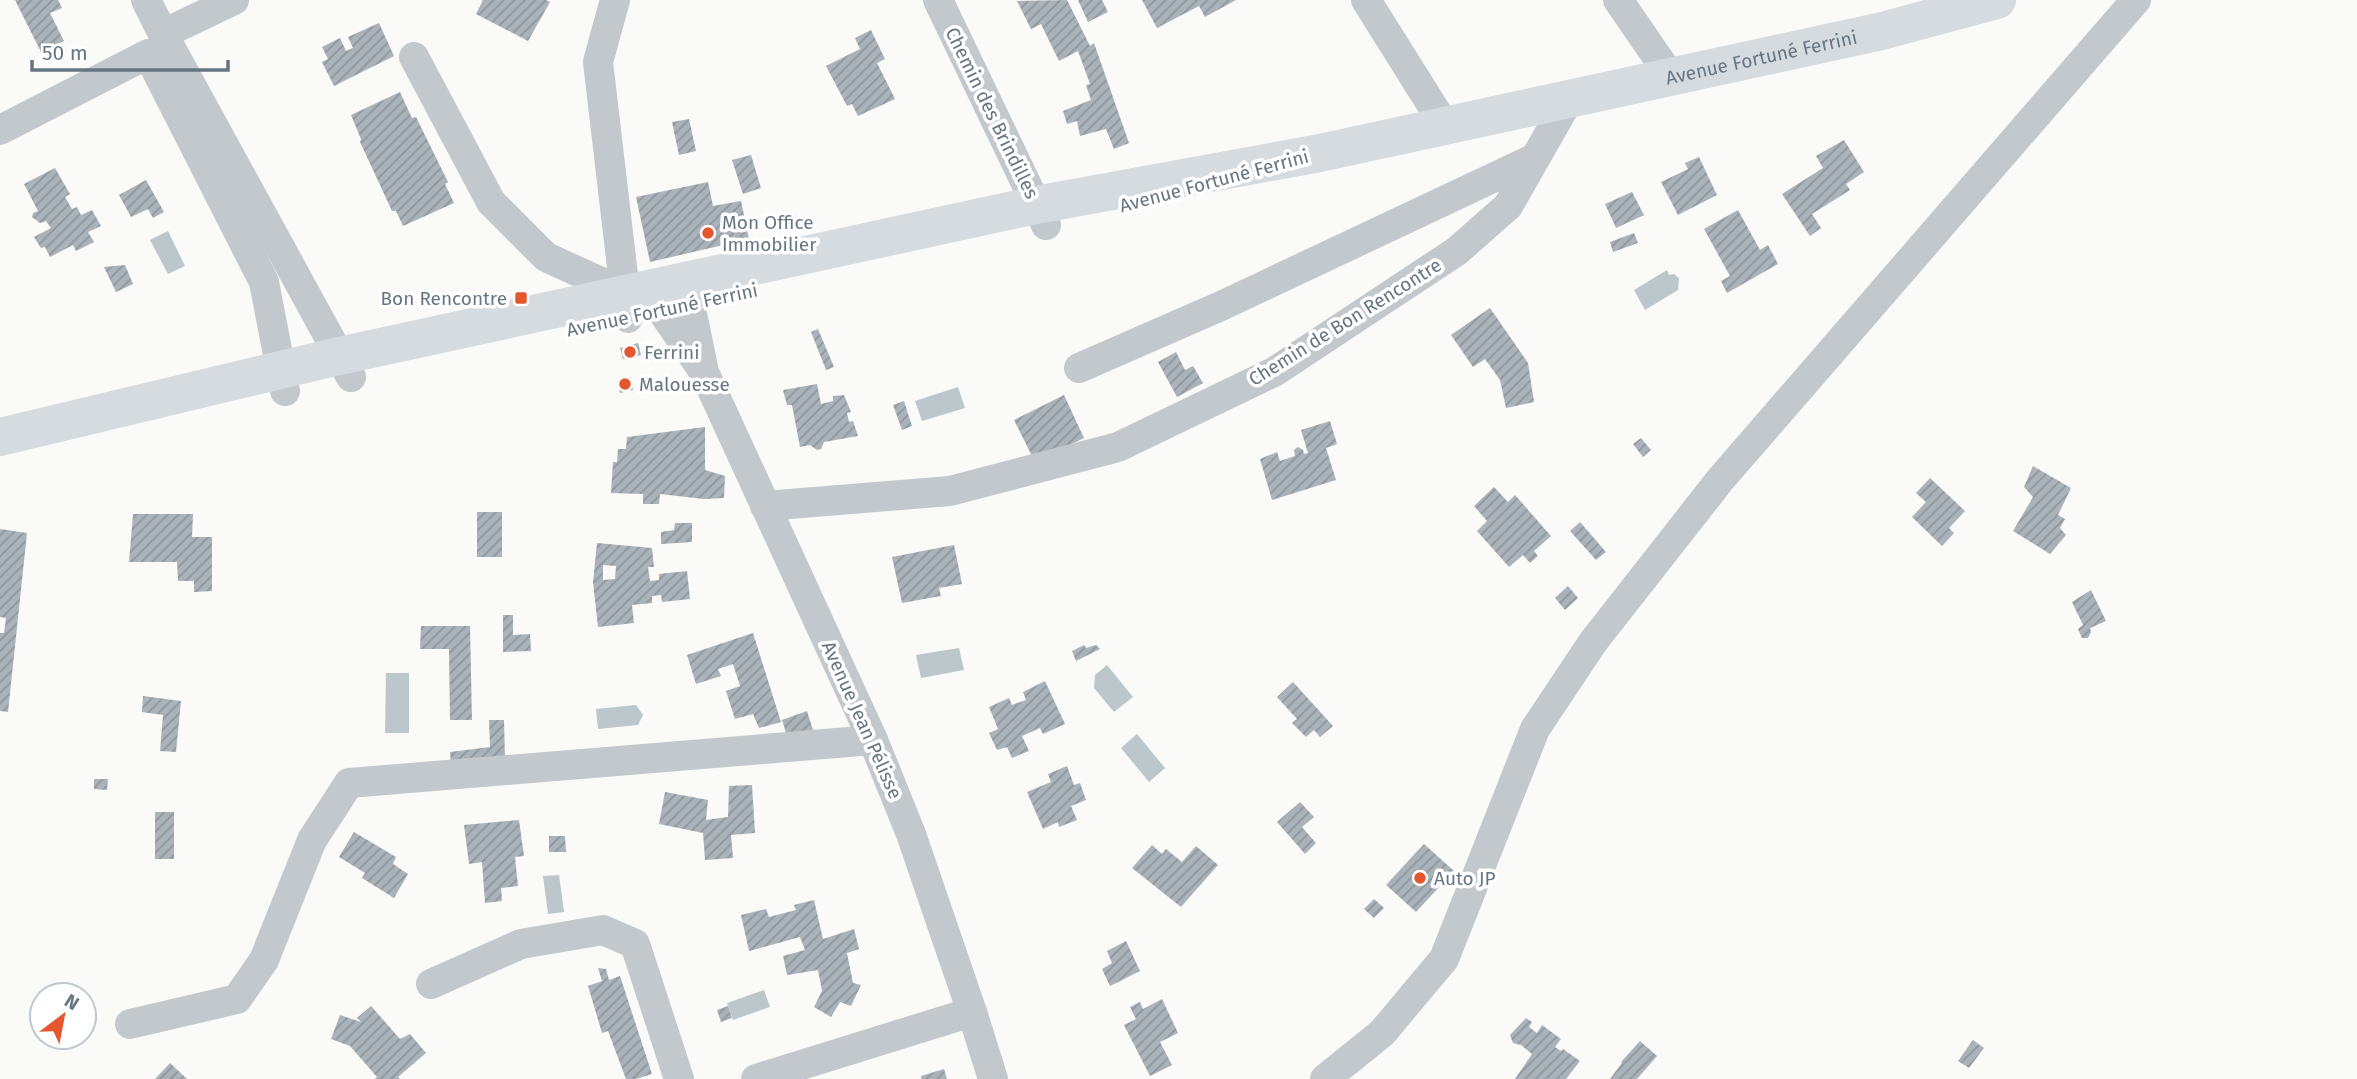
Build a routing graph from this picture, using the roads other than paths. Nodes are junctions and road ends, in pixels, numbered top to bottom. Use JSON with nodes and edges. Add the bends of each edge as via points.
{"nodes":[{"id":1,"x":146,"y":0,"type":"edge"},
{"id":2,"x":234,"y":0,"type":"edge"},
{"id":3,"x":615,"y":0,"type":"edge"},
{"id":4,"x":938,"y":0,"type":"edge"},
{"id":5,"x":1366,"y":0,"type":"edge"},
{"id":6,"x":1618,"y":0,"type":"edge"},
{"id":7,"x":1997,"y":0,"type":"edge"},
{"id":8,"x":2136,"y":0,"type":"edge"},
{"id":9,"x":1949,"y":6,"type":"edge"},
{"id":10,"x":163,"y":34,"type":"junction"},
{"id":11,"x":414,"y":57,"type":"dead end"},
{"id":12,"x":1671,"y":77,"type":"junction"},
{"id":13,"x":1569,"y":99,"type":"junction"},
{"id":14,"x":1445,"y":126,"type":"junction"},
{"id":15,"x":0,"y":130,"type":"edge"},
{"id":16,"x":1535,"y":158,"type":"junction"},
{"id":17,"x":1041,"y":215,"type":"junction"},
{"id":18,"x":654,"y":302,"type":"junction"},
{"id":19,"x":345,"y":366,"type":"junction"},
{"id":20,"x":1079,"y":368,"type":"dead end"},
{"id":21,"x":283,"y":380,"type":"junction"},
{"id":22,"x":0,"y":437,"type":"edge"},
{"id":23,"x":0,"y":444,"type":"edge"},
{"id":24,"x":765,"y":506,"type":"junction"},
{"id":25,"x":873,"y":740,"type":"junction"},
{"id":26,"x":431,"y":984,"type":"dead end"},
{"id":27,"x":972,"y":1012,"type":"junction"},
{"id":28,"x":130,"y":1024,"type":"dead end"},
{"id":29,"x":679,"y":1079,"type":"edge"},
{"id":30,"x":756,"y":1079,"type":"edge"},
{"id":31,"x":993,"y":1079,"type":"edge"},
{"id":32,"x":1325,"y":1079,"type":"edge"}],
"edges":[{"from":1,"to":10,"type":"street"},
{"from":2,"to":10,"type":"street"},
{"from":3,"to":18,"type":"street","via":[[598,62]]},
{"from":4,"to":17,"type":"street","name":"Chemin des Brindilles"},
{"from":5,"to":14,"type":"street"},
{"from":6,"to":12,"type":"street"},
{"from":7,"to":9,"type":"main road","name":"Avenue Fortuné Ferrini"},
{"from":8,"to":32,"type":"street","via":[[1720,480],[1593,642],[1535,729],[1444,959],[1382,1033]]},
{"from":9,"to":12,"type":"main road","name":"Avenue Fortuné Ferrini","via":[[1882,31]]},
{"from":10,"to":19,"type":"street"},
{"from":11,"to":18,"type":"street","via":[[491,202],[546,257]]},
{"from":12,"to":13,"type":"main road","name":"Avenue Fortuné Ferrini"},
{"from":13,"to":14,"type":"main road","name":"Avenue Fortuné Ferrini"},
{"from":13,"to":16,"type":"street","name":"Chemin de Bon Rencontre"},
{"from":14,"to":17,"type":"main road","name":"Avenue Fortuné Ferrini"},
{"from":15,"to":21,"type":"street","via":[[148,54],[264,282]]},
{"from":16,"to":20,"type":"street","via":[[1233,301]]},
{"from":16,"to":24,"type":"street","name":"Chemin de Bon Rencontre","via":[[1508,206],[1457,251],[1274,372],[1118,447],[950,491]]},
{"from":17,"to":18,"type":"main road","name":"Avenue Fortuné Ferrini"},
{"from":18,"to":19,"type":"main road","name":"Avenue Fortuné Ferrini"},
{"from":18,"to":24,"type":"street","name":"Avenue Jean Pélisse","via":[[704,372]]},
{"from":19,"to":21,"type":"main road","name":"Avenue Fortuné Ferrini"},
{"from":21,"to":22,"type":"main road","name":"Avenue Fortuné Ferrini"},
{"from":21,"to":23,"type":"main road","name":"Avenue Fortuné Ferrini"},
{"from":24,"to":25,"type":"street","name":"Avenue Jean Pélisse"},
{"from":25,"to":27,"type":"street","name":"Avenue Jean Pélisse","via":[[911,834]]},
{"from":25,"to":28,"type":"street","via":[[349,783],[312,840],[264,960],[237,999]]},
{"from":26,"to":29,"type":"street","via":[[521,943],[603,930],[635,944]]},
{"from":27,"to":30,"type":"street"},
{"from":27,"to":31,"type":"street","name":"Avenue Jean Pélisse"}]}
